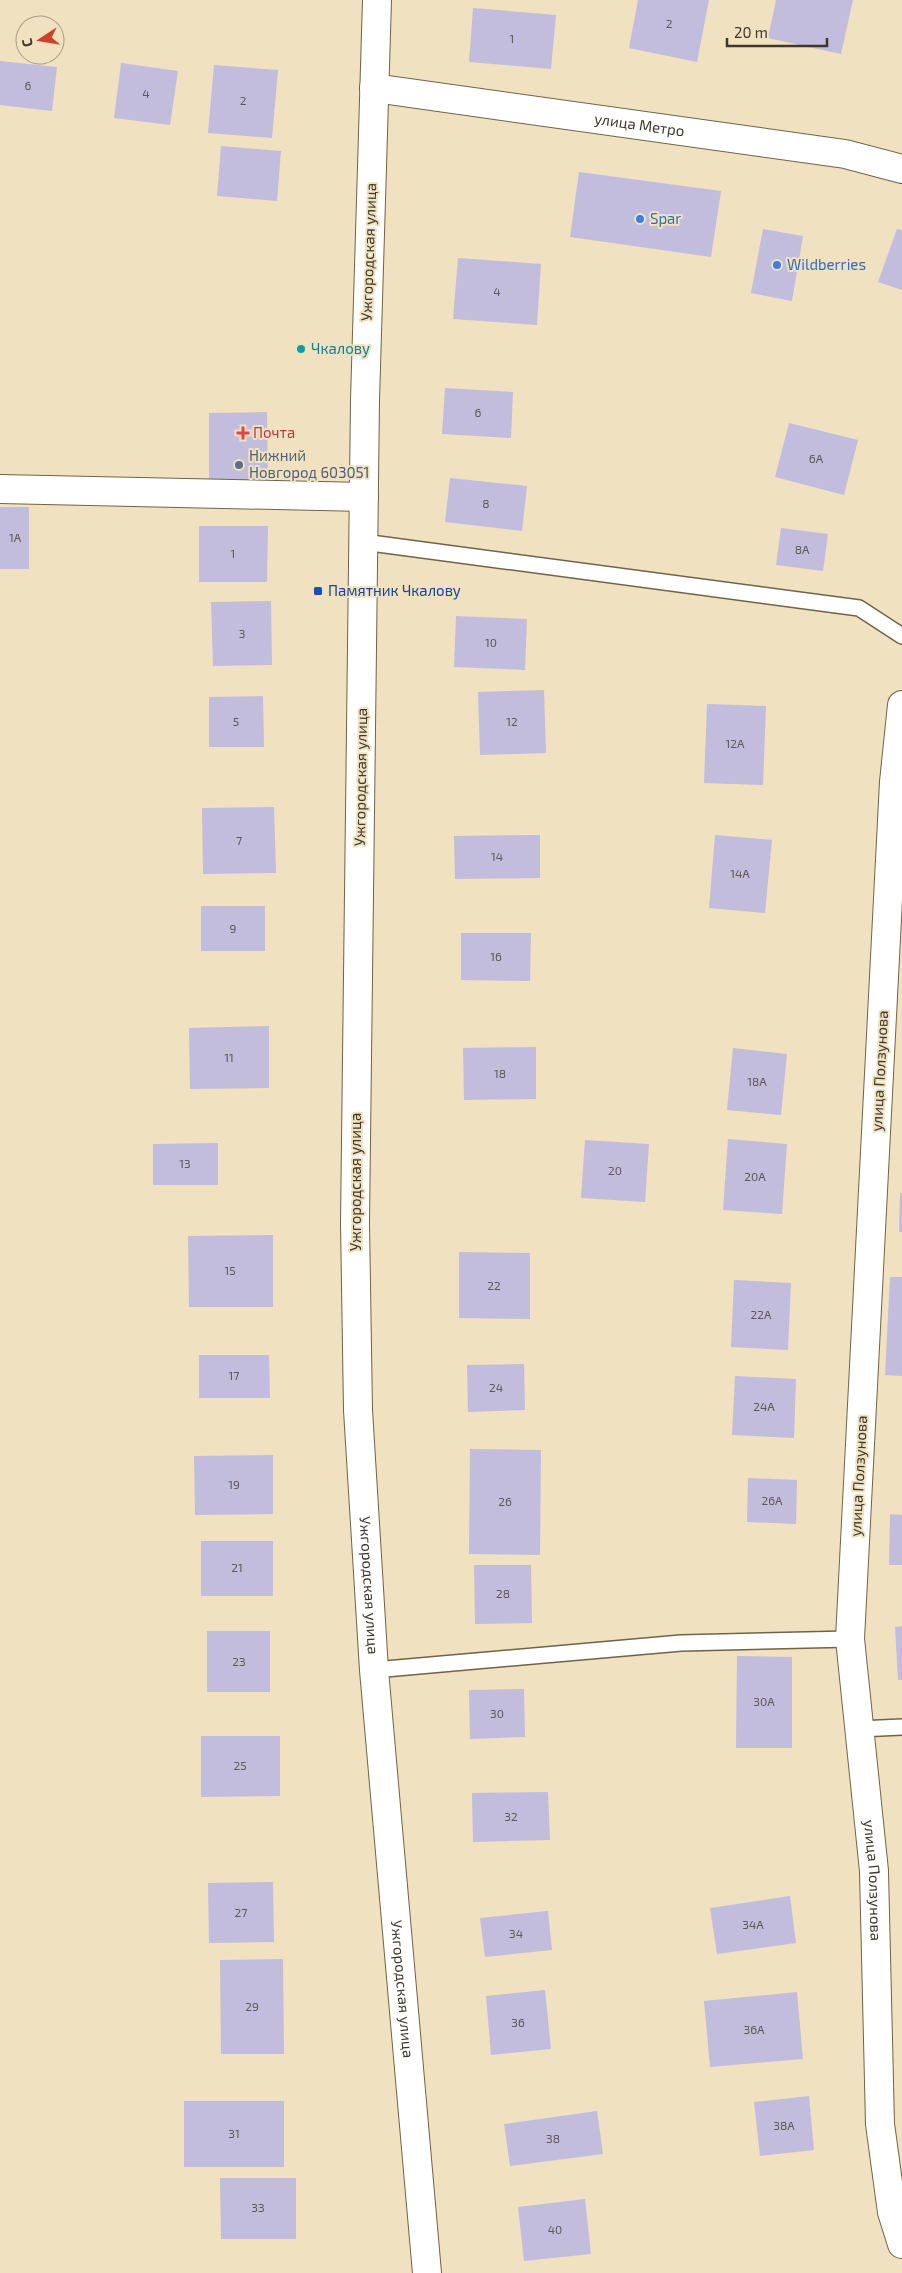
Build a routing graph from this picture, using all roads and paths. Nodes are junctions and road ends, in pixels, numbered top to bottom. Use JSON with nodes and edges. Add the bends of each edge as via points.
{"nodes":[{"id":1,"x":377,"y":0,"type":"edge"},
{"id":2,"x":374,"y":88,"type":"junction"},
{"id":3,"x":902,"y":169,"type":"edge"},
{"id":4,"x":0,"y":489,"type":"edge"},
{"id":5,"x":364,"y":497,"type":"junction"},
{"id":6,"x":363,"y":542,"type":"junction"},
{"id":7,"x":902,"y":636,"type":"edge"},
{"id":8,"x":902,"y":705,"type":"edge"},
{"id":9,"x":850,"y":1639,"type":"junction"},
{"id":10,"x":374,"y":1670,"type":"junction"},
{"id":11,"x":902,"y":1728,"type":"edge"},
{"id":12,"x":859,"y":1729,"type":"junction"},
{"id":13,"x":902,"y":2244,"type":"edge"},
{"id":14,"x":427,"y":2273,"type":"edge"}],
"edges":[{"from":1,"to":2,"type":"street","name":"Ужгородская улица"},
{"from":2,"to":3,"type":"street","name":"улица Метро","via":[[845,154]]},
{"from":2,"to":5,"type":"street","name":"Ужгородская улица"},
{"from":4,"to":5,"type":"street"},
{"from":5,"to":6,"type":"street","name":"Ужгородская улица"},
{"from":6,"to":7,"type":"lane","via":[[858,608]]},
{"from":6,"to":10,"type":"street","name":"Ужгородская улица","via":[[355,1223],[358,1410]]},
{"from":8,"to":9,"type":"street","name":"улица Ползунова","via":[[894,782]]},
{"from":9,"to":10,"type":"lane","via":[[681,1643]]},
{"from":9,"to":12,"type":"street","name":"улица Ползунова"},
{"from":10,"to":14,"type":"street","name":"Ужгородская улица"},
{"from":11,"to":12,"type":"lane"},
{"from":12,"to":13,"type":"street","name":"улица Ползунова","via":[[874,1871],[880,2124],[892,2212]]}]}
